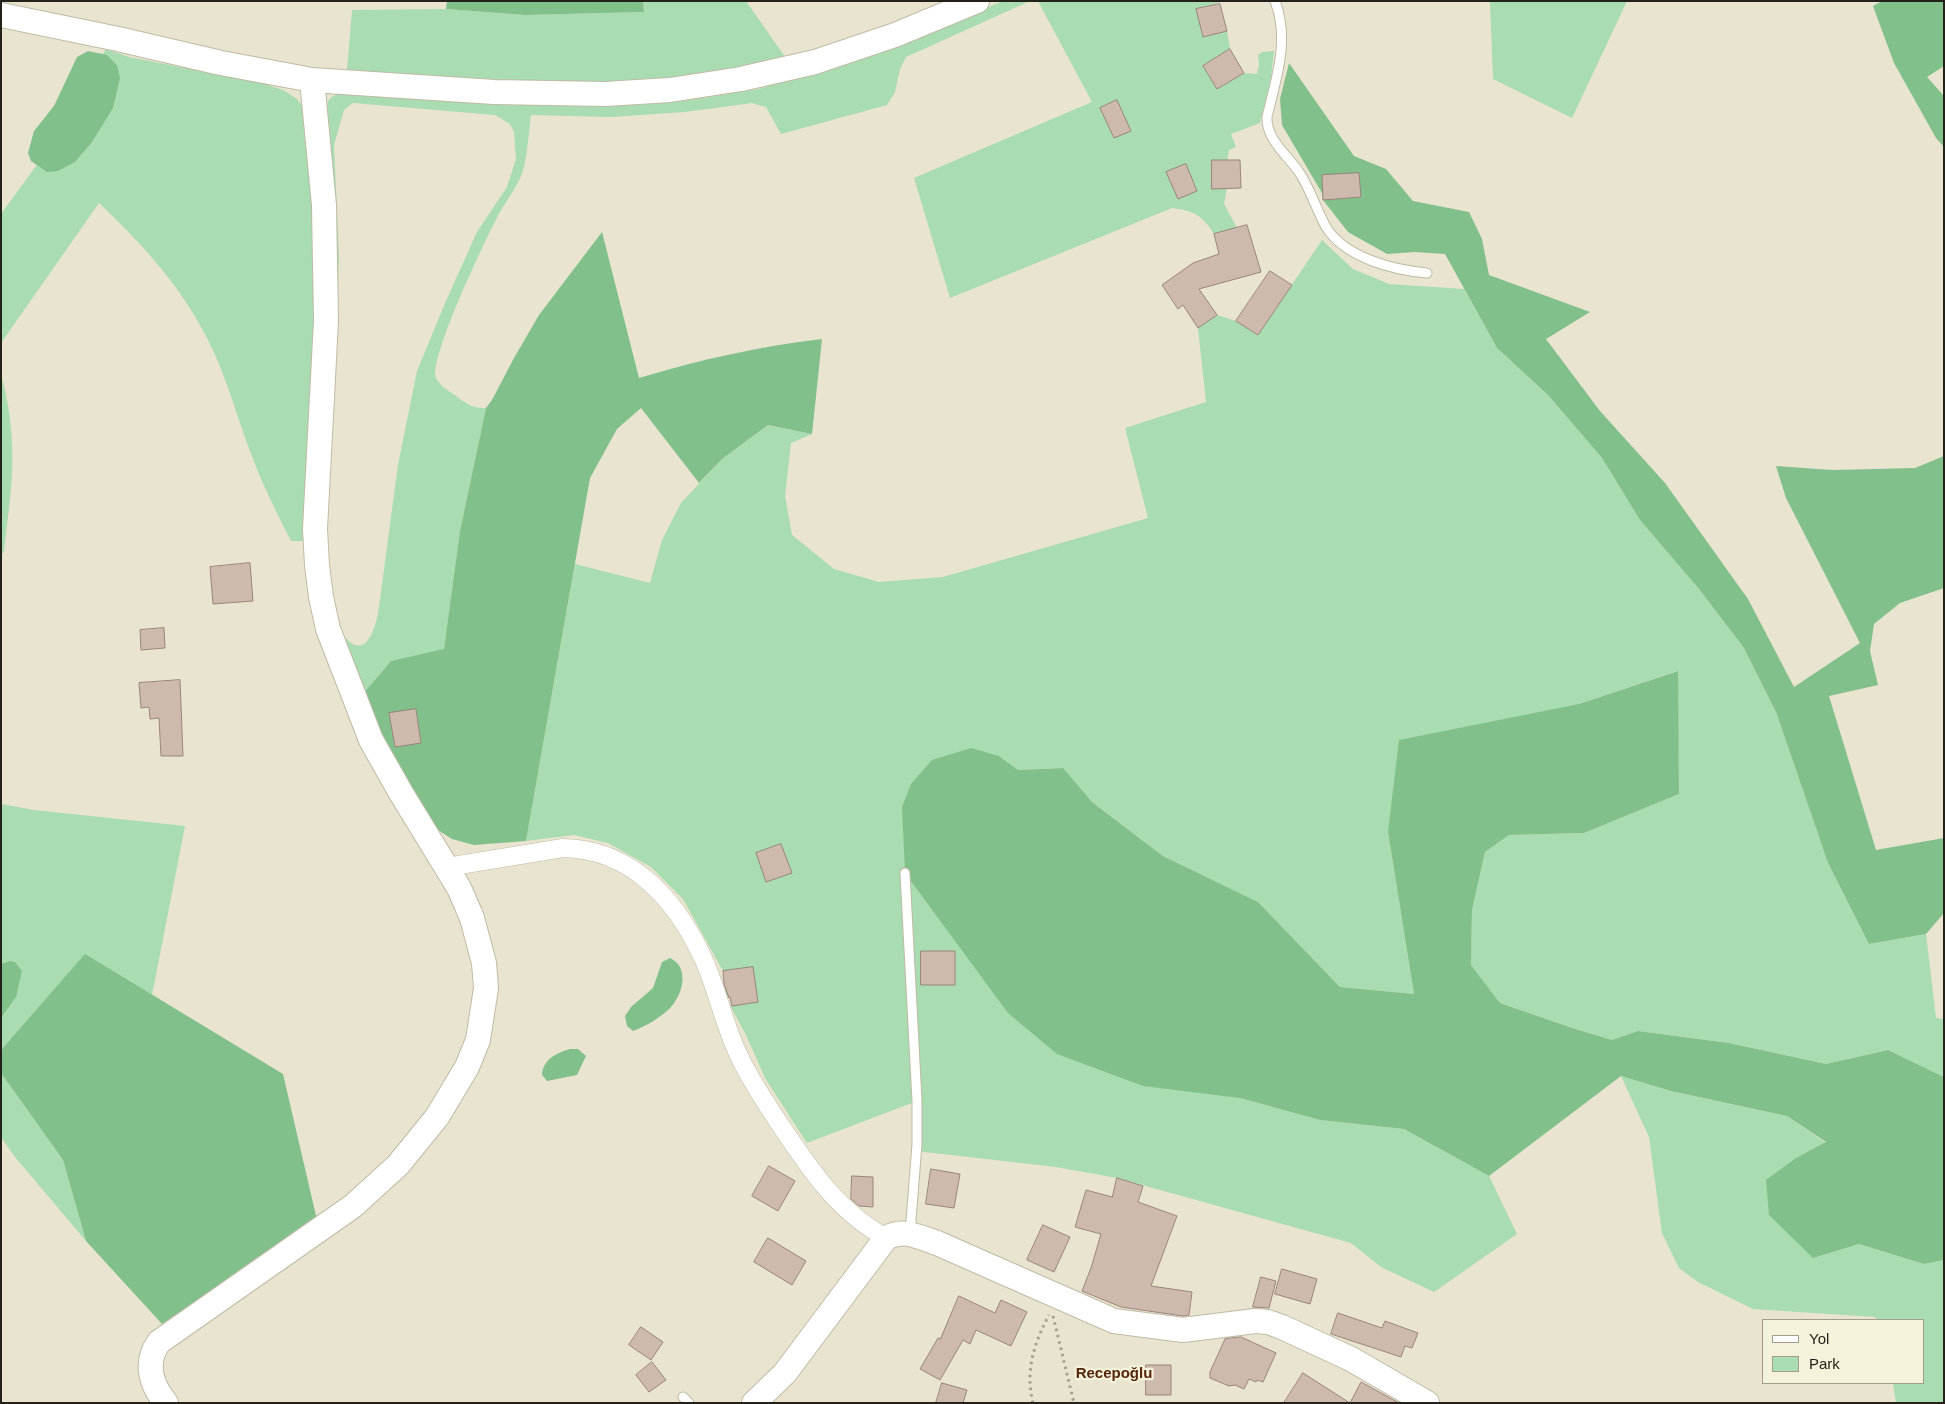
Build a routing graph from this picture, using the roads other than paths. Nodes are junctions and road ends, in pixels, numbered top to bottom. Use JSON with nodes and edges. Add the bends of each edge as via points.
{"nodes":[{"id":1,"x":977,"y":1,"type":"edge"},
{"id":2,"x":1275,"y":1,"type":"edge"},
{"id":3,"x":1,"y":15,"type":"edge"},
{"id":4,"x":312,"y":80,"type":"junction"},
{"id":5,"x":1427,"y":273,"type":"dead end"},
{"id":6,"x":447,"y":867,"type":"junction"},
{"id":7,"x":905,"y":873,"type":"dead end"},
{"id":8,"x":910,"y":1233,"type":"junction"},
{"id":9,"x":886,"y":1238,"type":"junction"},
{"id":10,"x":166,"y":1403,"type":"edge"},
{"id":11,"x":754,"y":1403,"type":"edge"},
{"id":12,"x":1426,"y":1403,"type":"edge"}],
"edges":[{"from":1,"to":4,"type":"street","via":[[895,35],[815,62],[741,79],[670,90],[605,94],[494,92]]},
{"from":2,"to":5,"type":"lane","via":[[1283,42],[1267,117],[1271,136],[1300,174],[1327,228],[1335,237],[1365,258],[1389,268]]},
{"from":3,"to":4,"type":"street"},
{"from":4,"to":6,"type":"street","via":[[324,205],[326,321],[316,529],[321,597],[328,629],[371,740]]},
{"from":6,"to":9,"type":"street","via":[[555,849],[583,848],[617,861],[650,882],[678,912],[690,933],[704,960],[740,1058],[802,1158],[850,1214]]},
{"from":6,"to":10,"type":"street","via":[[472,918],[484,963],[486,988],[483,1010],[478,1040],[467,1067],[437,1117],[398,1165],[376,1186],[353,1206],[159,1342],[152,1351],[150,1365],[157,1392]]},
{"from":7,"to":8,"type":"lane","via":[[917,1101]]},
{"from":8,"to":9,"type":"street","via":[[901,1232]]},
{"from":8,"to":12,"type":"street","via":[[1114,1321],[1183,1330],[1268,1322],[1351,1359]]},
{"from":9,"to":11,"type":"street","via":[[785,1373]]}]}
